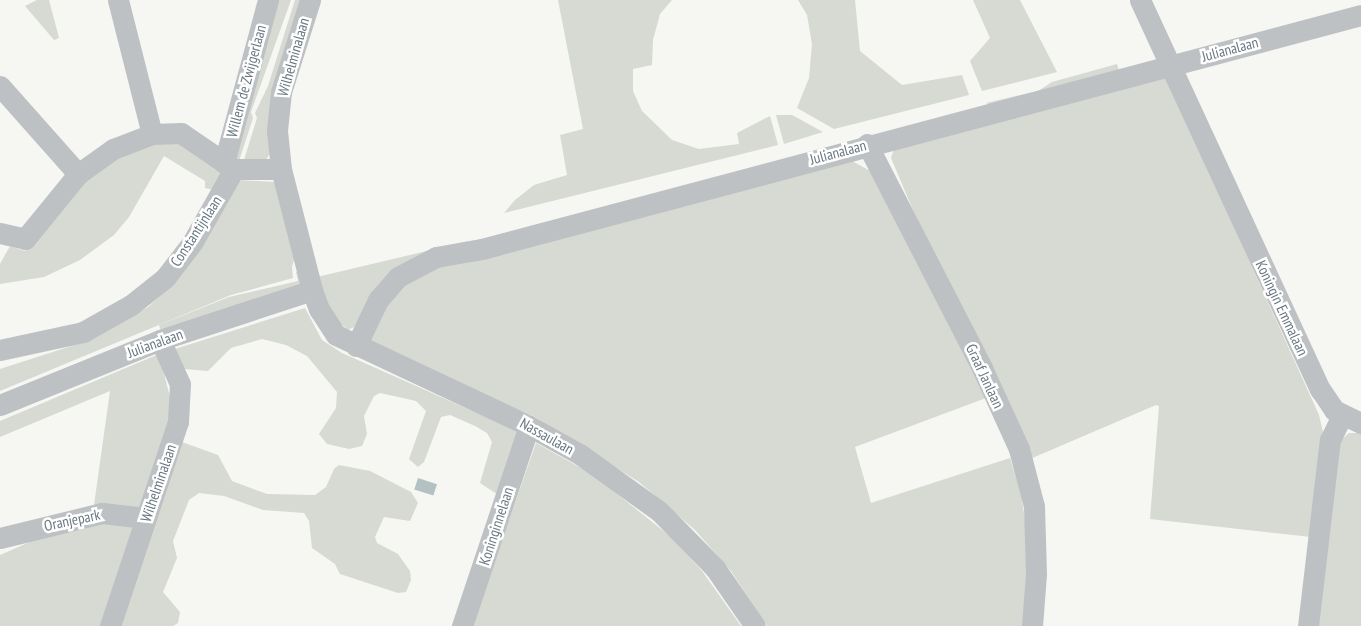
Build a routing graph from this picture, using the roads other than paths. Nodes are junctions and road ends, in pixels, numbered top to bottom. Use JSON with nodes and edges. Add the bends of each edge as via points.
{"nodes":[{"id":1,"x":118,"y":0,"type":"edge"},
{"id":2,"x":268,"y":0,"type":"edge"},
{"id":3,"x":310,"y":0,"type":"edge"},
{"id":4,"x":1140,"y":0,"type":"edge"},
{"id":5,"x":1361,"y":15,"type":"edge"},
{"id":6,"x":1172,"y":64,"type":"junction"},
{"id":7,"x":0,"y":86,"type":"edge"},
{"id":8,"x":152,"y":134,"type":"junction"},
{"id":9,"x":867,"y":144,"type":"junction"},
{"id":10,"x":229,"y":166,"type":"junction"},
{"id":11,"x":282,"y":170,"type":"junction"},
{"id":12,"x":78,"y":174,"type":"junction"},
{"id":13,"x":2,"y":240,"type":"edge"},
{"id":14,"x":312,"y":290,"type":"junction"},
{"id":15,"x":160,"y":340,"type":"junction"},
{"id":16,"x":356,"y":346,"type":"junction"},
{"id":17,"x":0,"y":350,"type":"edge"},
{"id":18,"x":0,"y":405,"type":"edge"},
{"id":19,"x":1342,"y":415,"type":"junction"},
{"id":20,"x":1361,"y":423,"type":"edge"},
{"id":21,"x":529,"y":426,"type":"junction"},
{"id":22,"x":146,"y":518,"type":"junction"},
{"id":23,"x":0,"y":538,"type":"edge"},
{"id":24,"x":110,"y":626,"type":"edge"},
{"id":25,"x":462,"y":626,"type":"edge"},
{"id":26,"x":755,"y":626,"type":"edge"},
{"id":27,"x":1032,"y":626,"type":"edge"},
{"id":28,"x":1308,"y":626,"type":"edge"}],
"edges":[{"from":1,"to":8,"type":"street"},
{"from":2,"to":10,"type":"street","name":"Willem de Zwijgerlaan"},
{"from":3,"to":11,"type":"street","name":"Wilhelminalaan","via":[[281,92],[277,131]]},
{"from":4,"to":6,"type":"street","name":"Koningin Emmalaan"},
{"from":5,"to":6,"type":"street","name":"Julianalaan"},
{"from":6,"to":9,"type":"street","name":"Julianalaan"},
{"from":6,"to":19,"type":"street","name":"Koningin Emmalaan","via":[[1320,389],[1330,405]]},
{"from":7,"to":12,"type":"street"},
{"from":8,"to":10,"type":"street","via":[[181,133]]},
{"from":8,"to":12,"type":"street","via":[[113,149]]},
{"from":9,"to":16,"type":"street","name":"Julianalaan","via":[[482,249],[436,257],[398,277],[378,300]]},
{"from":9,"to":27,"type":"street","name":"Graaf Janlaan","via":[[982,368],[1019,449],[1034,506],[1036,574]]},
{"from":10,"to":11,"type":"street"},
{"from":10,"to":17,"type":"street","name":"Constantijnlaan","via":[[192,243],[165,278],[131,305],[83,332]]},
{"from":11,"to":14,"type":"street","name":"Wilhelminalaan"},
{"from":12,"to":13,"type":"street","via":[[31,234]]},
{"from":14,"to":15,"type":"street","name":"Julianalaan"},
{"from":14,"to":16,"type":"street","name":"Nassaulaan","via":[[319,309],[336,335]]},
{"from":15,"to":18,"type":"street","name":"Julianalaan"},
{"from":15,"to":22,"type":"street","name":"Wilhelminalaan","via":[[180,384],[178,422]]},
{"from":16,"to":21,"type":"street","name":"Nassaulaan"},
{"from":19,"to":20,"type":"street"},
{"from":19,"to":28,"type":"street","via":[[1330,440]]},
{"from":21,"to":25,"type":"street","name":"Koninginnelaan"},
{"from":21,"to":26,"type":"street","name":"Nassaulaan","via":[[581,455],[659,511],[715,568]]},
{"from":22,"to":23,"type":"street","name":"Oranjepark","via":[[102,513]]},
{"from":22,"to":24,"type":"street","name":"Wilhelminalaan"}]}
